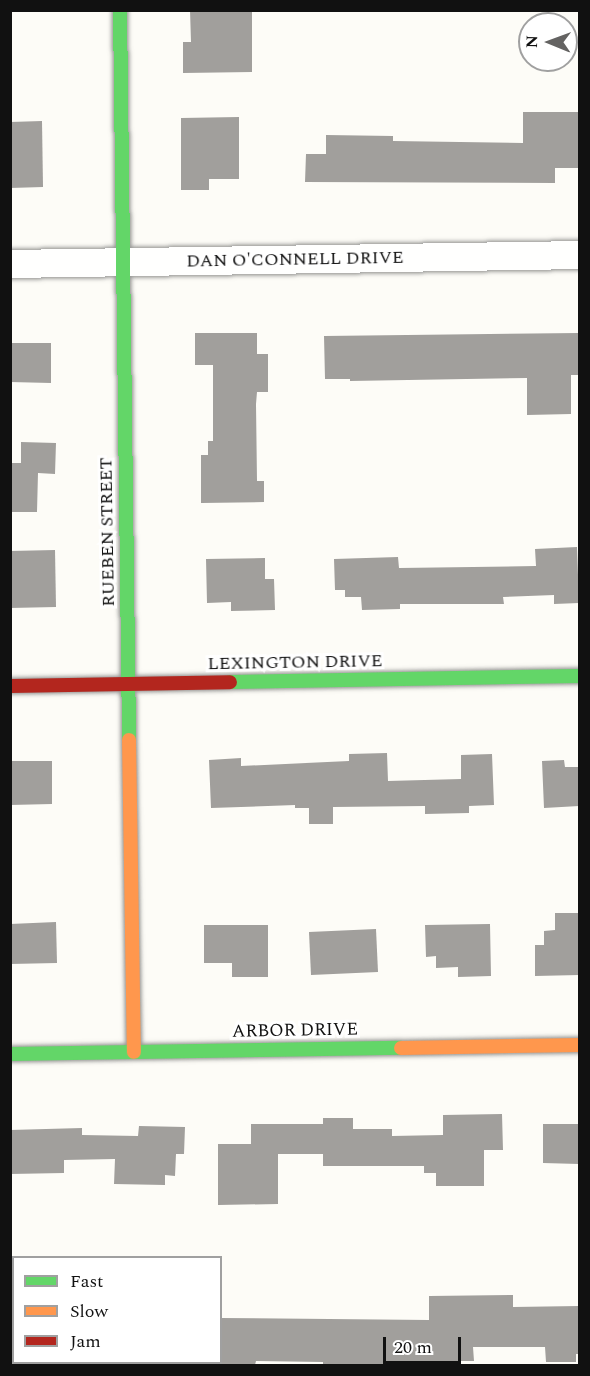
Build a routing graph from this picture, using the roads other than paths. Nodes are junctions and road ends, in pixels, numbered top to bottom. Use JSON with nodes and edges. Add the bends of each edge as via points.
{"nodes":[{"id":1,"x":120,"y":10,"type":"edge"},
{"id":2,"x":579,"y":255,"type":"edge"},
{"id":3,"x":121,"y":263,"type":"junction"},
{"id":4,"x":10,"y":264,"type":"edge"},
{"id":5,"x":579,"y":676,"type":"edge"},
{"id":6,"x":129,"y":685,"type":"junction"},
{"id":7,"x":10,"y":686,"type":"edge"},
{"id":8,"x":579,"y":1045,"type":"edge"},
{"id":9,"x":134,"y":1052,"type":"junction"},
{"id":10,"x":10,"y":1054,"type":"edge"}],
"edges":[{"from":1,"to":3,"type":"street","name":"RUEBEN STREET"},
{"from":2,"to":3,"type":"street","name":"DAN O'CONNELL DRIVE"},
{"from":3,"to":4,"type":"street","name":"DAN O'CONNELL DRIVE"},
{"from":3,"to":6,"type":"street","name":"RUEBEN STREET"},
{"from":5,"to":6,"type":"street","name":"LEXINGTON DRIVE"},
{"from":6,"to":7,"type":"street","name":"LEXINGTON DRIVE"},
{"from":6,"to":9,"type":"street","name":"RUEBEN STREET"},
{"from":8,"to":9,"type":"street","name":"ARBOR DRIVE"},
{"from":9,"to":10,"type":"street","name":"ARBOR DRIVE"}]}
